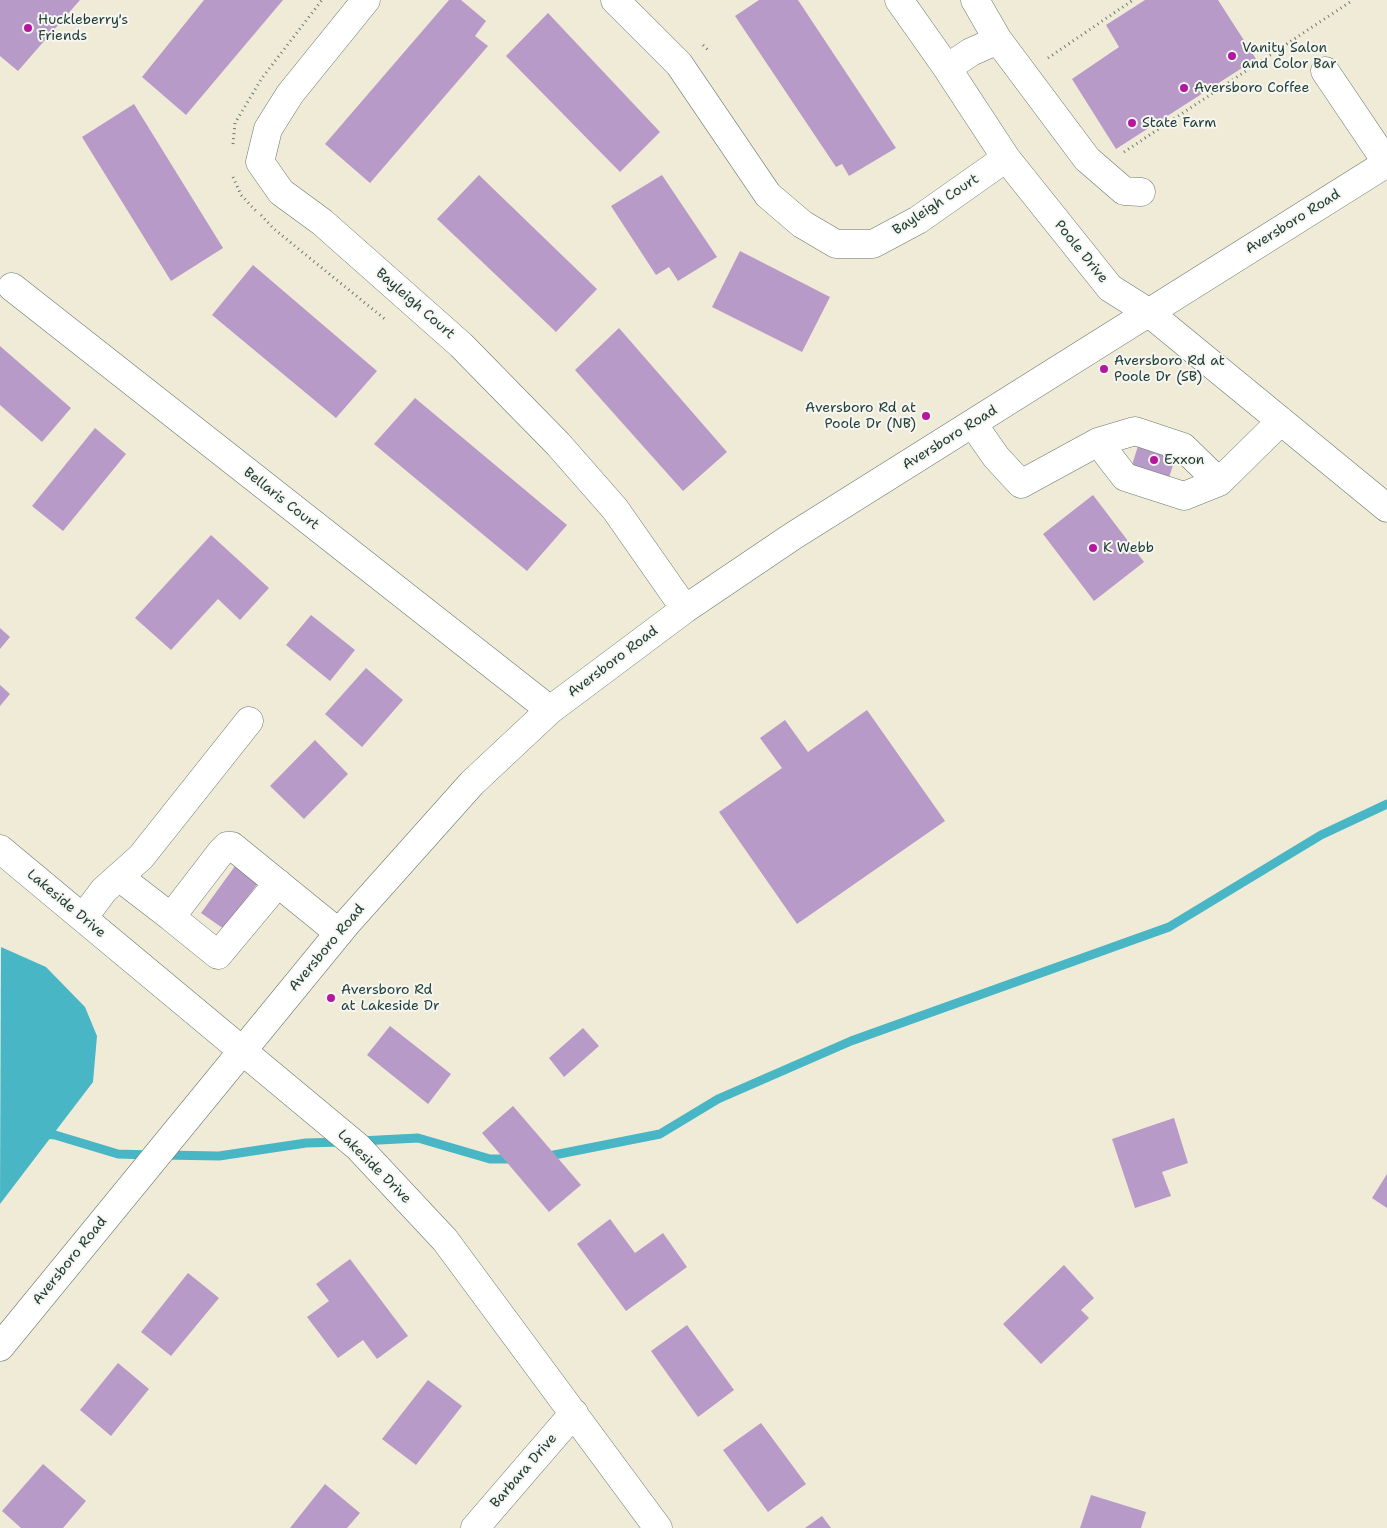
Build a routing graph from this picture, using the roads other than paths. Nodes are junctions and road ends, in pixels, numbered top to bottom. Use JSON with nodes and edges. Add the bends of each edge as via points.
{"nodes":[{"id":1,"x":366,"y":0,"type":"edge"},
{"id":2,"x":615,"y":0,"type":"edge"},
{"id":3,"x":899,"y":0,"type":"edge"},
{"id":4,"x":975,"y":0,"type":"edge"},
{"id":5,"x":998,"y":40,"type":"junction"},
{"id":6,"x":947,"y":68,"type":"junction"},
{"id":7,"x":1326,"y":71,"type":"dead end"},
{"id":8,"x":1006,"y":158,"type":"junction"},
{"id":9,"x":1387,"y":163,"type":"edge"},
{"id":10,"x":1141,"y":192,"type":"dead end"},
{"id":11,"x":12,"y":287,"type":"dead end"},
{"id":12,"x":1148,"y":312,"type":"junction"},
{"id":13,"x":1281,"y":421,"type":"junction"},
{"id":14,"x":973,"y":424,"type":"junction"},
{"id":15,"x":1098,"y":442,"type":"junction"},
{"id":16,"x":1219,"y":482,"type":"junction"},
{"id":17,"x":1387,"y":508,"type":"edge"},
{"id":18,"x":685,"y":609,"type":"junction"},
{"id":19,"x":550,"y":710,"type":"junction"},
{"id":20,"x":249,"y":721,"type":"dead end"},
{"id":21,"x":0,"y":849,"type":"edge"},
{"id":22,"x":119,"y":877,"type":"junction"},
{"id":23,"x":278,"y":883,"type":"junction"},
{"id":24,"x":82,"y":918,"type":"junction"},
{"id":25,"x":171,"y":918,"type":"junction"},
{"id":26,"x":339,"y":933,"type":"junction"},
{"id":27,"x":241,"y":1051,"type":"junction"},
{"id":28,"x":0,"y":1347,"type":"edge"},
{"id":29,"x":574,"y":1413,"type":"junction"},
{"id":30,"x":475,"y":1528,"type":"edge"},
{"id":31,"x":658,"y":1528,"type":"edge"}],
"edges":[{"from":1,"to":18,"type":"street","name":"Bayleigh Court","via":[[290,94],[268,129],[260,162],[281,192],[322,222],[461,345],[558,444],[615,509]]},
{"from":2,"to":8,"type":"street","name":"Bayleigh Court","via":[[678,64],[768,195],[802,224],[836,244],[873,244],[918,220]]},
{"from":3,"to":6,"type":"street","name":"Poole Drive"},
{"from":4,"to":5,"type":"street"},
{"from":5,"to":6,"type":"street"},
{"from":5,"to":10,"type":"street","via":[[1087,159],[1124,191]]},
{"from":6,"to":8,"type":"street","name":"Poole Drive"},
{"from":7,"to":9,"type":"street"},
{"from":8,"to":12,"type":"street","name":"Poole Drive","via":[[1110,288]]},
{"from":9,"to":12,"type":"street","name":"Aversboro Road"},
{"from":11,"to":19,"type":"street","name":"Bellaris Court"},
{"from":12,"to":13,"type":"street","name":"Poole Drive"},
{"from":12,"to":14,"type":"street","name":"Aversboro Road"},
{"from":13,"to":16,"type":"street"},
{"from":13,"to":17,"type":"street","name":"Poole Drive"},
{"from":14,"to":15,"type":"street","via":[[996,457],[1021,484]]},
{"from":14,"to":18,"type":"street","name":"Aversboro Road","via":[[799,532]]},
{"from":15,"to":16,"type":"street","via":[[1135,432],[1184,447]]},
{"from":15,"to":16,"type":"street","via":[[1125,477],[1184,496]]},
{"from":18,"to":19,"type":"street","name":"Aversboro Road"},
{"from":19,"to":26,"type":"street","name":"Aversboro Road","via":[[472,783]]},
{"from":20,"to":22,"type":"street","via":[[140,857]]},
{"from":21,"to":24,"type":"street","name":"Lakeside Drive"},
{"from":22,"to":24,"type":"street"},
{"from":22,"to":25,"type":"street"},
{"from":23,"to":25,"type":"street","via":[[218,955]]},
{"from":23,"to":25,"type":"street","via":[[232,846],[227,846]]},
{"from":23,"to":26,"type":"street"},
{"from":24,"to":27,"type":"street","name":"Lakeside Drive"},
{"from":26,"to":27,"type":"street","name":"Aversboro Road"},
{"from":27,"to":28,"type":"street","name":"Aversboro Road"},
{"from":27,"to":29,"type":"street","name":"Lakeside Drive","via":[[358,1147],[445,1240]]},
{"from":29,"to":30,"type":"street","name":"Barbara Drive"},
{"from":29,"to":31,"type":"street","name":"Lakeside Drive"}]}
